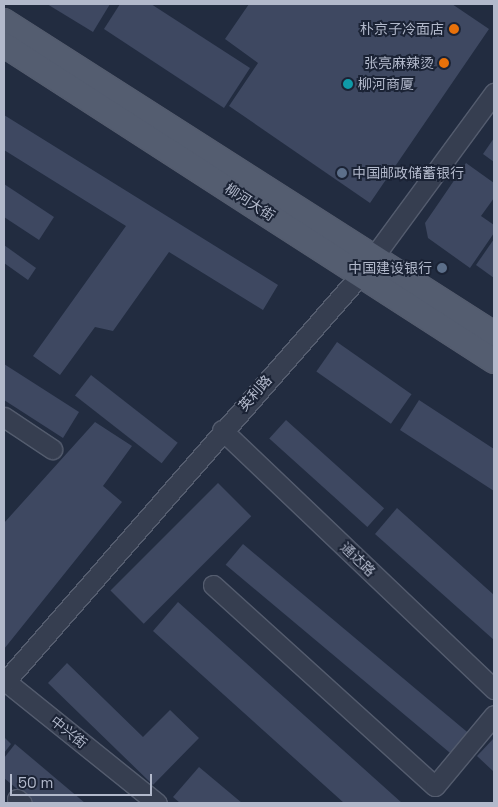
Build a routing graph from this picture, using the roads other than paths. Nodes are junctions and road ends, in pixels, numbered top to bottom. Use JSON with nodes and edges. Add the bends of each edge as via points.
{"nodes":[{"id":1,"x":4,"y":21,"type":"edge"},
{"id":2,"x":4,"y":46,"type":"edge"},
{"id":3,"x":494,"y":93,"type":"edge"},
{"id":4,"x":368,"y":266,"type":"junction"},
{"id":5,"x":494,"y":334,"type":"edge"},
{"id":6,"x":494,"y":361,"type":"edge"},
{"id":7,"x":4,"y":417,"type":"edge"},
{"id":8,"x":222,"y":430,"type":"junction"},
{"id":9,"x":52,"y":449,"type":"dead end"},
{"id":10,"x":214,"y":585,"type":"dead end"},
{"id":11,"x":4,"y":681,"type":"edge"},
{"id":12,"x":494,"y":689,"type":"edge"},
{"id":13,"x":494,"y":716,"type":"edge"},
{"id":14,"x":144,"y":799,"type":"edge"}],
"edges":[{"from":1,"to":4,"type":"main road","name":"柳河大街"},
{"from":2,"to":4,"type":"main road","name":"柳河大街"},
{"from":3,"to":4,"type":"street","name":"英利路"},
{"from":4,"to":5,"type":"main road","name":"柳河大街"},
{"from":4,"to":6,"type":"main road","name":"柳河大街"},
{"from":4,"to":8,"type":"street","name":"英利路"},
{"from":7,"to":9,"type":"street"},
{"from":8,"to":11,"type":"street","name":"英利路"},
{"from":8,"to":12,"type":"street","name":"通达路"},
{"from":10,"to":13,"type":"street","via":[[435,786]]},
{"from":11,"to":14,"type":"street","name":"中兴街"}]}
